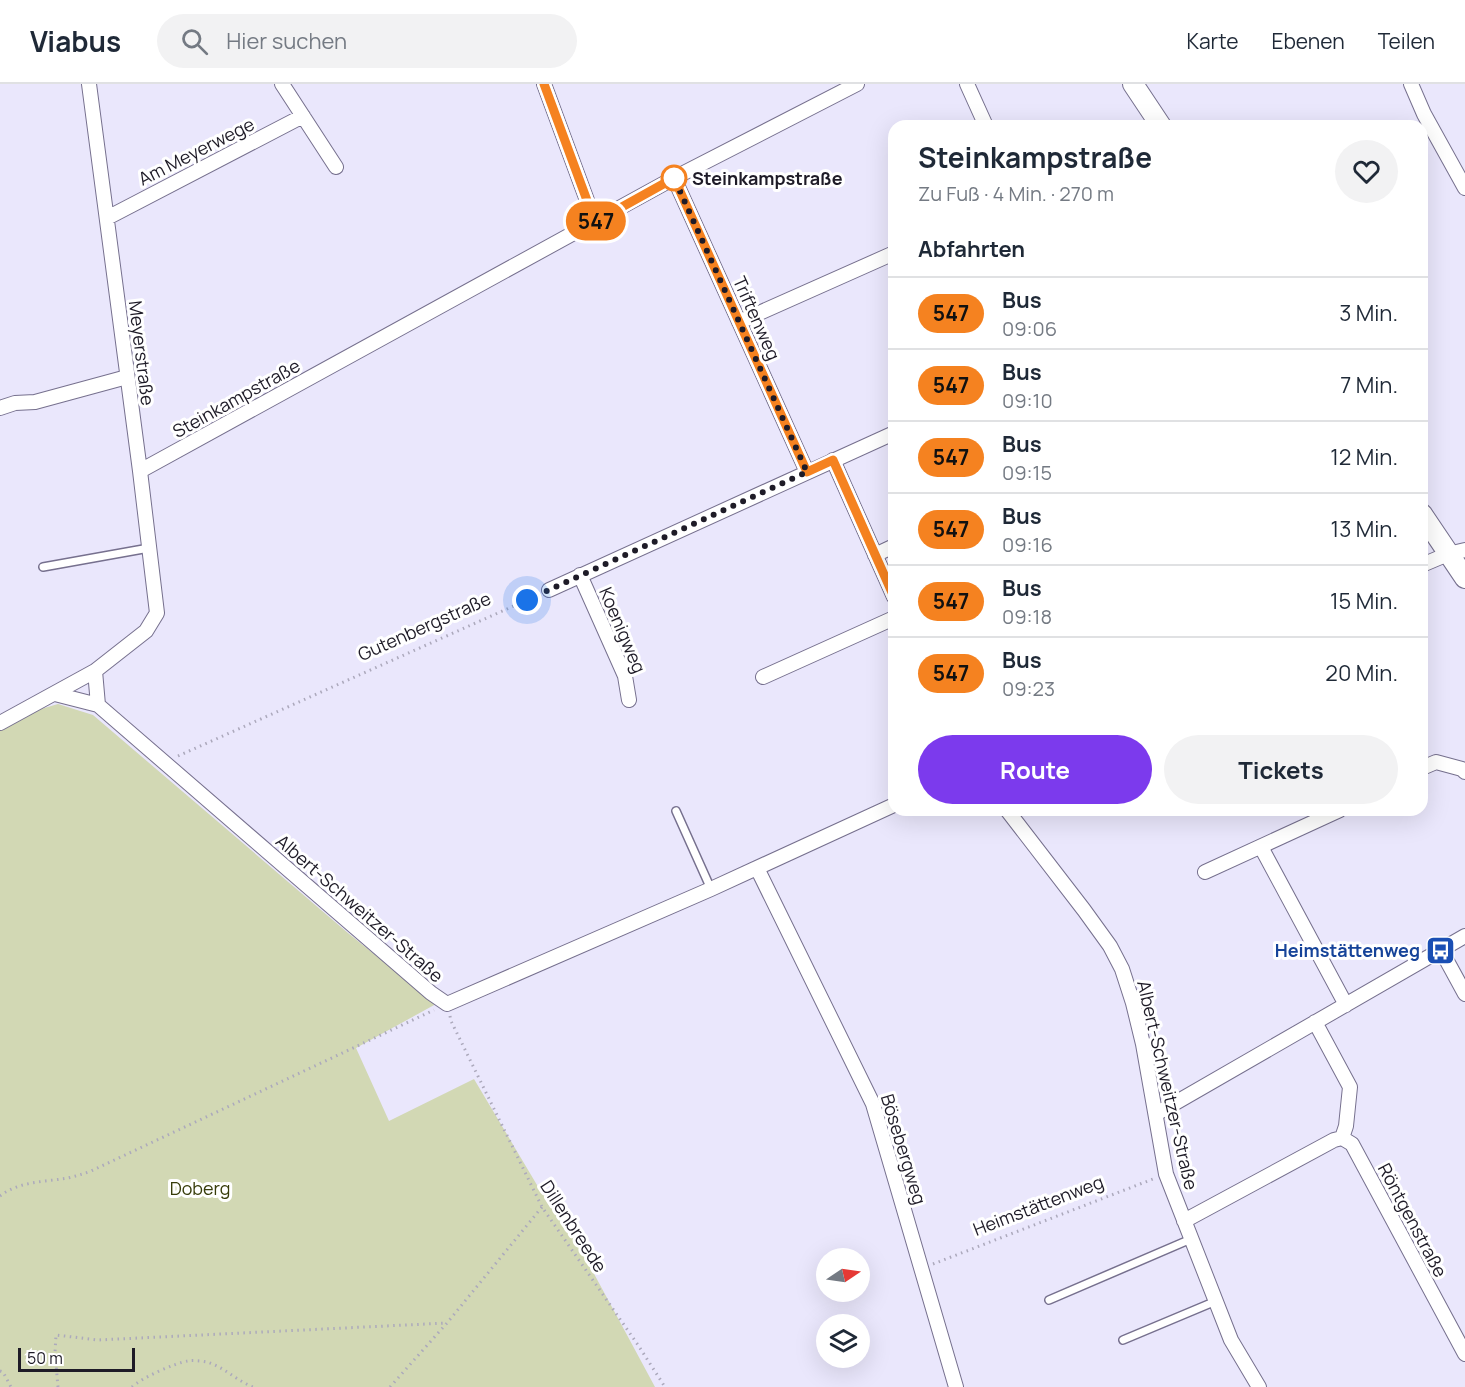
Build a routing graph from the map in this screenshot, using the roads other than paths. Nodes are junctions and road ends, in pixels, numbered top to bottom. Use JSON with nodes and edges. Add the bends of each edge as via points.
{"nodes":[{"id":1,"x":89,"y":84,"type":"edge"},
{"id":2,"x":282,"y":84,"type":"edge"},
{"id":3,"x":544,"y":84,"type":"edge"},
{"id":4,"x":857,"y":84,"type":"edge"},
{"id":5,"x":967,"y":84,"type":"edge"},
{"id":6,"x":1133,"y":84,"type":"edge"},
{"id":7,"x":1411,"y":84,"type":"edge"},
{"id":8,"x":303,"y":117,"type":"junction"},
{"id":9,"x":983,"y":120,"type":"edge"},
{"id":10,"x":1157,"y":120,"type":"edge"},
{"id":11,"x":1427,"y":120,"type":"edge"},
{"id":12,"x":1428,"y":121,"type":"edge"},
{"id":13,"x":336,"y":167,"type":"dead end"},
{"id":14,"x":674,"y":178,"type":"junction"},
{"id":15,"x":1465,"y":188,"type":"edge"},
{"id":16,"x":107,"y":218,"type":"junction"},
{"id":17,"x":595,"y":222,"type":"junction"},
{"id":18,"x":888,"y":256,"type":"edge"},
{"id":19,"x":739,"y":322,"type":"junction"},
{"id":20,"x":127,"y":376,"type":"junction"},
{"id":21,"x":0,"y":408,"type":"edge"},
{"id":22,"x":888,"y":436,"type":"edge"},
{"id":23,"x":833,"y":460,"type":"junction"},
{"id":24,"x":140,"y":471,"type":"junction"},
{"id":25,"x":807,"y":472,"type":"junction"},
{"id":26,"x":1428,"y":521,"type":"edge"},
{"id":27,"x":149,"y":548,"type":"junction"},
{"id":28,"x":888,"y":549,"type":"edge"},
{"id":29,"x":1457,"y":552,"type":"edge"},
{"id":30,"x":875,"y":555,"type":"junction"},
{"id":31,"x":1428,"y":563,"type":"edge"},
{"id":32,"x":44,"y":567,"type":"dead end"},
{"id":33,"x":580,"y":575,"type":"junction"},
{"id":34,"x":1465,"y":578,"type":"edge"},
{"id":35,"x":888,"y":584,"type":"edge"},
{"id":36,"x":549,"y":590,"type":"road end"},
{"id":37,"x":888,"y":621,"type":"edge"},
{"id":38,"x":95,"y":671,"type":"junction"},
{"id":39,"x":763,"y":677,"type":"dead end"},
{"id":40,"x":55,"y":693,"type":"junction"},
{"id":41,"x":629,"y":700,"type":"dead end"},
{"id":42,"x":98,"y":705,"type":"junction"},
{"id":43,"x":0,"y":723,"type":"edge"},
{"id":44,"x":1428,"y":765,"type":"edge"},
{"id":45,"x":1465,"y":772,"type":"edge"},
{"id":46,"x":888,"y":808,"type":"edge"},
{"id":47,"x":676,"y":811,"type":"dead end"},
{"id":48,"x":1012,"y":816,"type":"edge"},
{"id":49,"x":1327,"y":816,"type":"edge"},
{"id":50,"x":1261,"y":847,"type":"junction"},
{"id":51,"x":757,"y":868,"type":"junction"},
{"id":52,"x":1205,"y":872,"type":"dead end"},
{"id":53,"x":711,"y":889,"type":"junction"},
{"id":54,"x":1465,"y":936,"type":"edge"},
{"id":55,"x":1441,"y":950,"type":"junction"},
{"id":56,"x":1465,"y":994,"type":"edge"},
{"id":57,"x":1346,"y":1005,"type":"junction"},
{"id":58,"x":1315,"y":1022,"type":"junction"},
{"id":59,"x":1156,"y":1114,"type":"junction"},
{"id":60,"x":1342,"y":1138,"type":"junction"},
{"id":61,"x":1184,"y":1221,"type":"junction"},
{"id":62,"x":1191,"y":1239,"type":"junction"},
{"id":63,"x":1049,"y":1300,"type":"dead end"},
{"id":64,"x":1216,"y":1300,"type":"junction"},
{"id":65,"x":1123,"y":1340,"type":"dead end"},
{"id":66,"x":1465,"y":1354,"type":"edge"},
{"id":67,"x":956,"y":1387,"type":"edge"},
{"id":68,"x":1259,"y":1387,"type":"edge"}],
"edges":[{"from":1,"to":16,"type":"street","name":"Meyerstraße"},
{"from":2,"to":8,"type":"street"},
{"from":3,"to":17,"type":"street"},
{"from":4,"to":14,"type":"street","name":"Steinkampstraße"},
{"from":5,"to":9,"type":"street"},
{"from":6,"to":10,"type":"main road"},
{"from":7,"to":11,"type":"street"},
{"from":8,"to":13,"type":"street"},
{"from":8,"to":16,"type":"street","name":"Am Meyerwege"},
{"from":12,"to":15,"type":"street"},
{"from":14,"to":17,"type":"street","name":"Steinkampstraße"},
{"from":14,"to":19,"type":"street","name":"Triftenweg"},
{"from":16,"to":20,"type":"street","name":"Meyerstraße"},
{"from":17,"to":24,"type":"street","name":"Steinkampstraße"},
{"from":18,"to":19,"type":"street"},
{"from":19,"to":25,"type":"street","name":"Triftenweg"},
{"from":20,"to":21,"type":"street"},
{"from":20,"to":24,"type":"street","name":"Meyerstraße"},
{"from":22,"to":23,"type":"street"},
{"from":23,"to":25,"type":"street"},
{"from":23,"to":30,"type":"street"},
{"from":24,"to":27,"type":"street","name":"Meyerstraße"},
{"from":25,"to":33,"type":"street"},
{"from":26,"to":29,"type":"main road"},
{"from":27,"to":32,"type":"lane"},
{"from":27,"to":38,"type":"street","name":"Meyerstraße","via":[[157,613],[146,631]]},
{"from":28,"to":30,"type":"street"},
{"from":29,"to":31,"type":"street"},
{"from":29,"to":34,"type":"main road"},
{"from":30,"to":35,"type":"street"},
{"from":33,"to":36,"type":"street"},
{"from":33,"to":41,"type":"street","name":"Koenigweg","via":[[625,675]]},
{"from":37,"to":39,"type":"street"},
{"from":38,"to":40,"type":"street","name":"Meyerstraße"},
{"from":38,"to":42,"type":"street"},
{"from":40,"to":42,"type":"street","name":"Albert-Schweitzer-Straße"},
{"from":40,"to":43,"type":"street"},
{"from":42,"to":53,"type":"street","name":"Albert-Schweitzer-Straße","via":[[447,1004]]},
{"from":44,"to":45,"type":"street","via":[[1436,762]]},
{"from":46,"to":51,"type":"street","name":"Albert-Schweitzer-Straße"},
{"from":47,"to":53,"type":"lane"},
{"from":48,"to":59,"type":"street","name":"Albert-Schweitzer-Straße","via":[[1110,946],[1122,969],[1143,1044]]},
{"from":49,"to":50,"type":"street"},
{"from":50,"to":52,"type":"street"},
{"from":50,"to":57,"type":"street"},
{"from":51,"to":53,"type":"street","name":"Albert-Schweitzer-Straße"},
{"from":51,"to":67,"type":"street","name":"Bösebergweg","via":[[873,1104]]},
{"from":54,"to":55,"type":"street"},
{"from":55,"to":56,"type":"street"},
{"from":55,"to":57,"type":"street"},
{"from":57,"to":58,"type":"street"},
{"from":58,"to":59,"type":"street"},
{"from":58,"to":60,"type":"street","via":[[1350,1087]]},
{"from":59,"to":61,"type":"street","name":"Albert-Schweitzer-Straße","via":[[1166,1174]]},
{"from":60,"to":61,"type":"street"},
{"from":60,"to":66,"type":"street","name":"Röntgenstraße","via":[[1352,1144]]},
{"from":61,"to":62,"type":"street","name":"Albert-Schweitzer-Straße"},
{"from":62,"to":63,"type":"lane"},
{"from":62,"to":64,"type":"street","name":"Albert-Schweitzer-Straße"},
{"from":64,"to":65,"type":"lane"},
{"from":64,"to":68,"type":"street","name":"Albert-Schweitzer-Straße","via":[[1231,1340]]}]}
